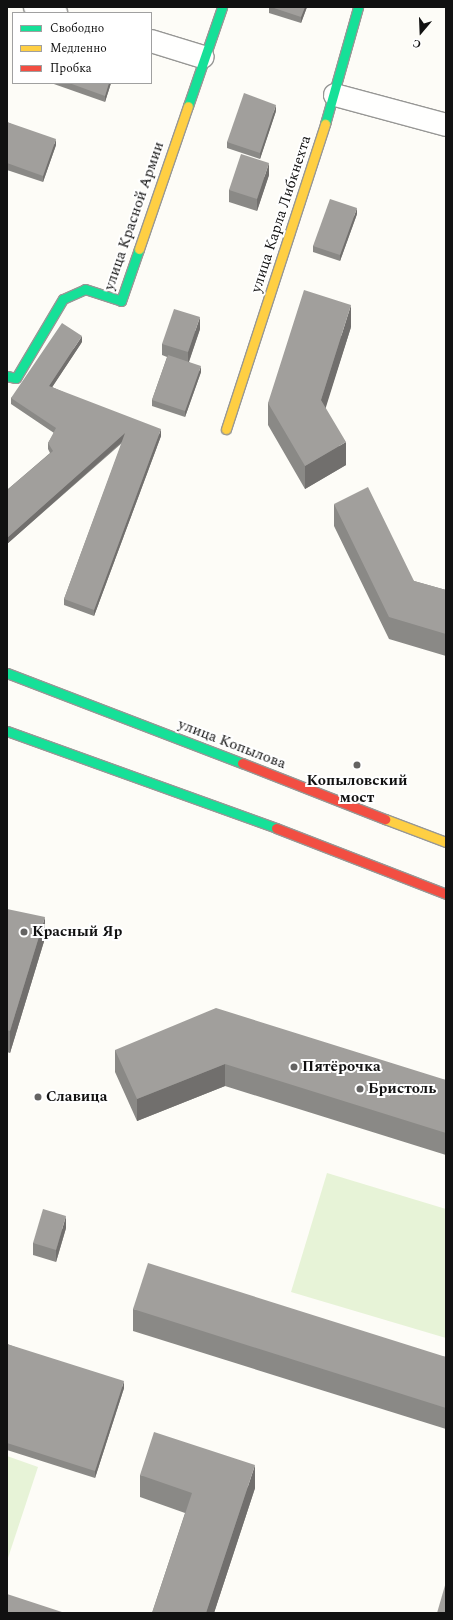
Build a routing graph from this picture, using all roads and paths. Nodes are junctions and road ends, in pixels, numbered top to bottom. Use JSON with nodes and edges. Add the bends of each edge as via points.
{"nodes":[{"id":1,"x":35,"y":7,"type":"edge"},
{"id":2,"x":222,"y":7,"type":"edge"},
{"id":3,"x":358,"y":7,"type":"edge"},
{"id":4,"x":52,"y":12,"type":"edge"},
{"id":5,"x":152,"y":41,"type":"edge"},
{"id":6,"x":203,"y":57,"type":"junction"},
{"id":7,"x":335,"y":95,"type":"junction"},
{"id":8,"x":446,"y":125,"type":"edge"},
{"id":9,"x":7,"y":376,"type":"edge"},
{"id":10,"x":226,"y":429,"type":"dead end"},
{"id":11,"x":7,"y":673,"type":"edge"},
{"id":12,"x":7,"y":731,"type":"edge"},
{"id":13,"x":446,"y":842,"type":"edge"},
{"id":14,"x":446,"y":894,"type":"edge"}],
"edges":[{"from":1,"to":4,"type":"street"},
{"from":2,"to":6,"type":"main road"},
{"from":3,"to":7,"type":"main road","name":"улица Карла Либкнехта"},
{"from":5,"to":6,"type":"street"},
{"from":6,"to":9,"type":"main road","name":"улица Красной Армии","via":[[121,301],[85,290],[63,300],[53,312],[16,378]]},
{"from":7,"to":8,"type":"street"},
{"from":7,"to":10,"type":"main road","name":"улица Карла Либкнехта"},
{"from":11,"to":13,"type":"main road","name":"улица Копылова"},
{"from":12,"to":14,"type":"main road"}]}
